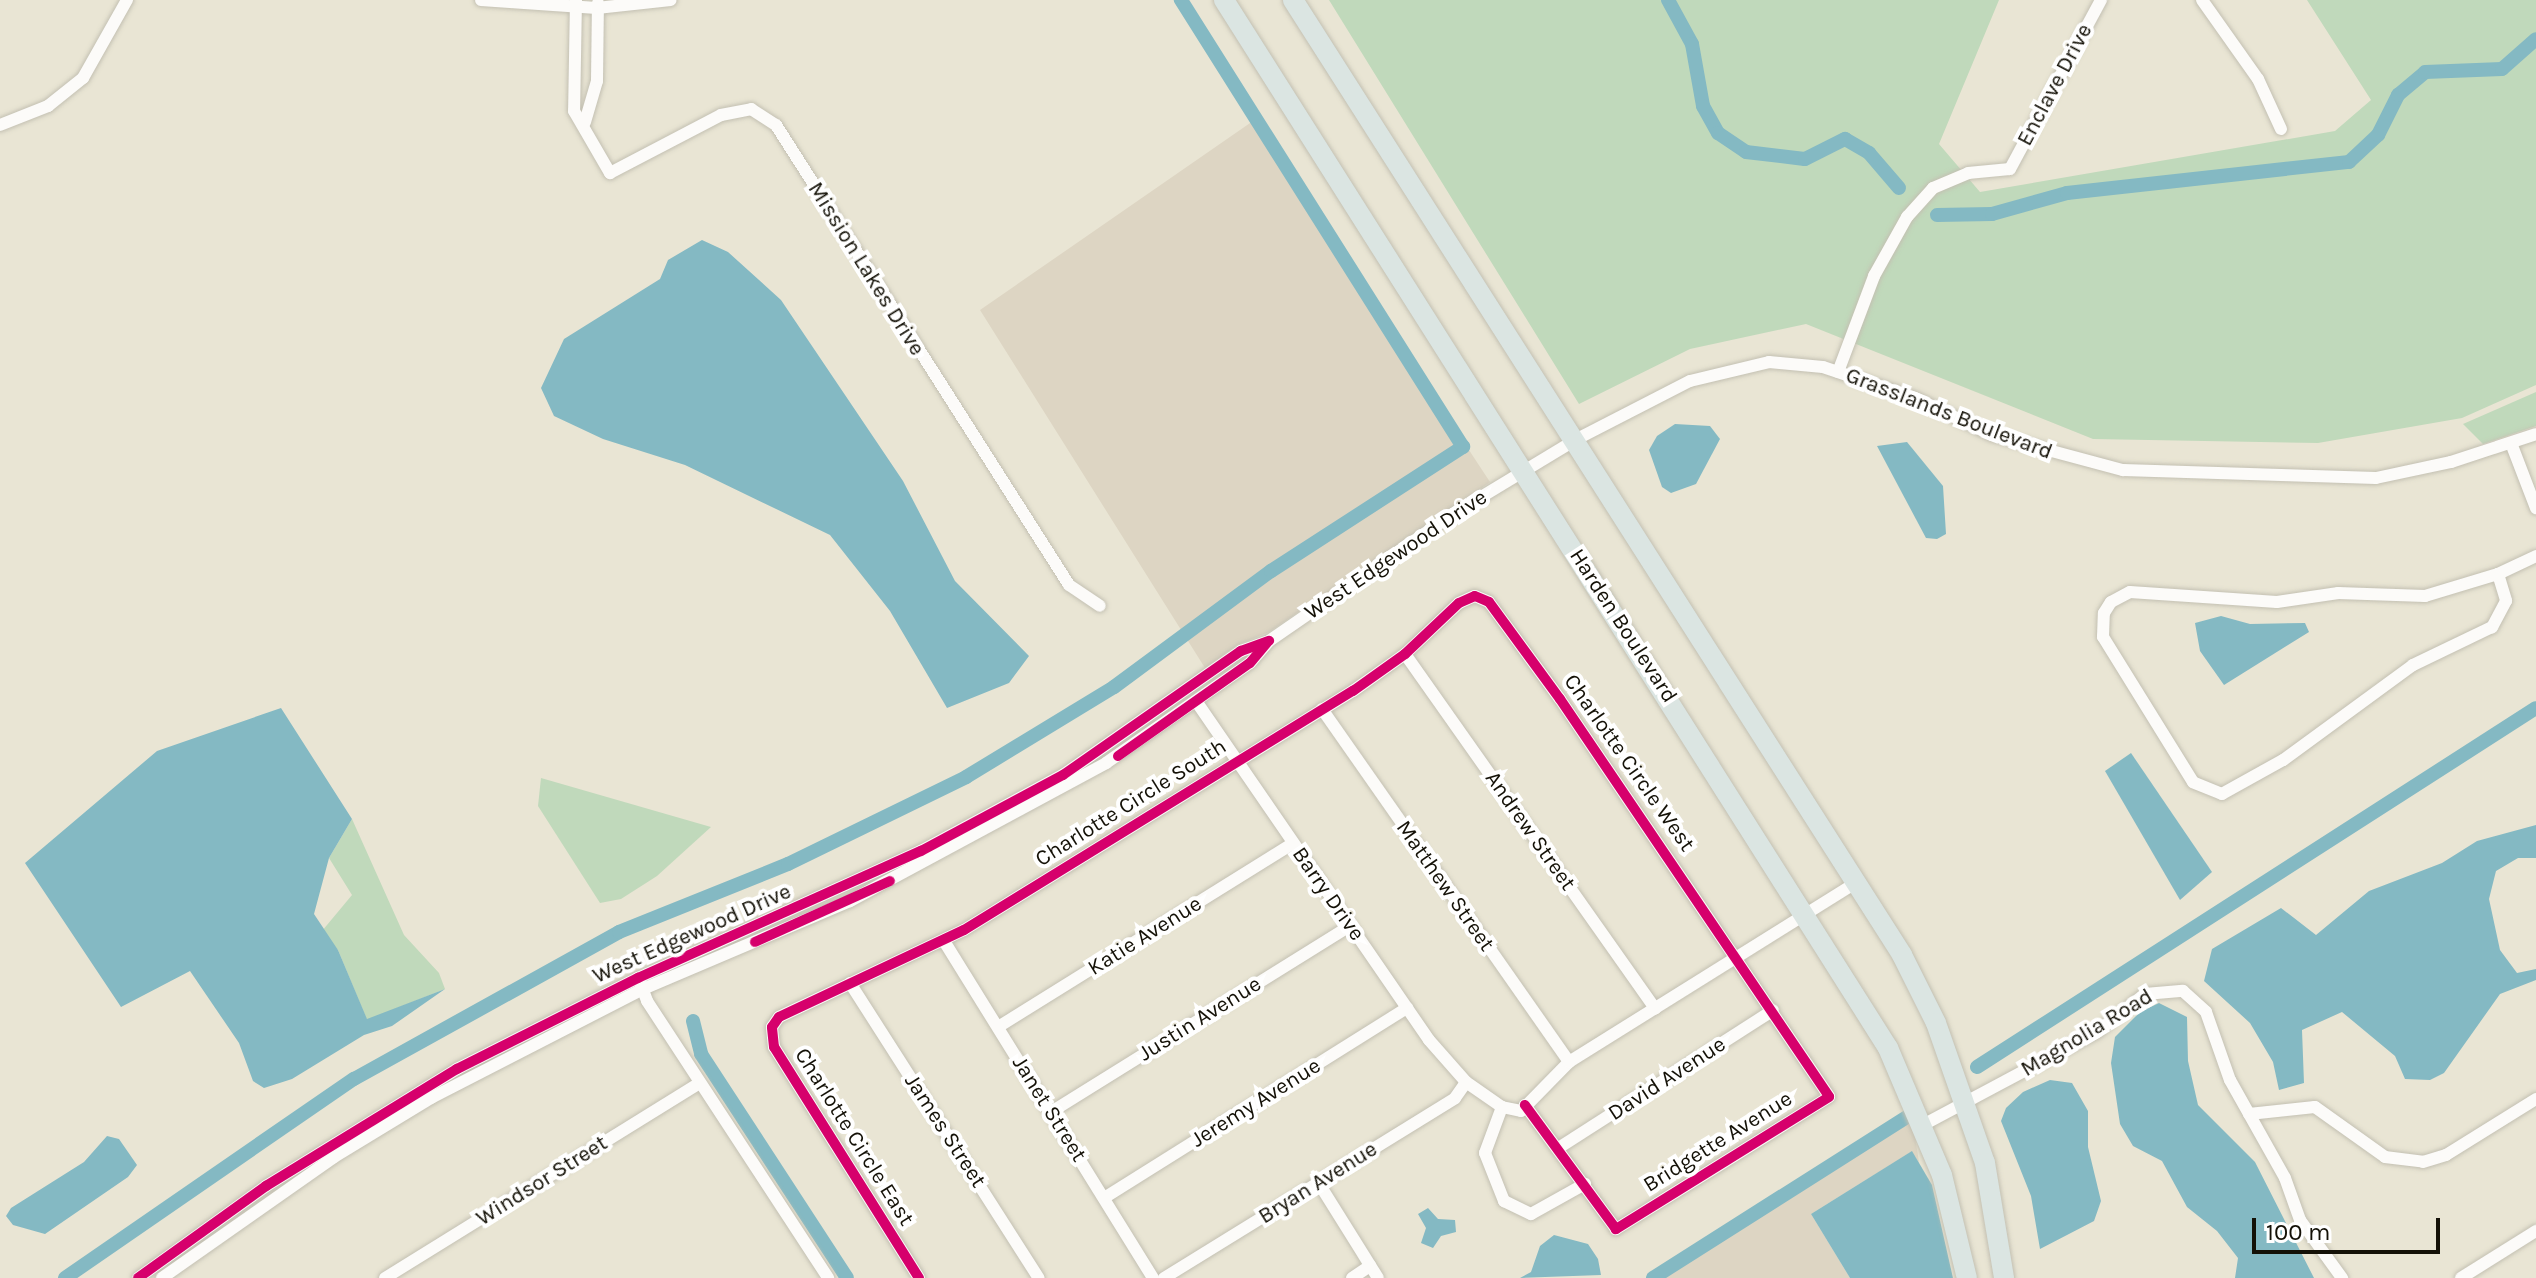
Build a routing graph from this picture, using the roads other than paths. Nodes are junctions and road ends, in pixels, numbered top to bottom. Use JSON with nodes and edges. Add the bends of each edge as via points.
{"nodes":[{"id":1,"x":127,"y":0,"type":"edge"},
{"id":2,"x":481,"y":0,"type":"edge"},
{"id":3,"x":671,"y":0,"type":"edge"},
{"id":4,"x":1224,"y":0,"type":"edge"},
{"id":5,"x":1293,"y":0,"type":"edge"},
{"id":6,"x":2101,"y":0,"type":"edge"},
{"id":7,"x":2202,"y":0,"type":"edge"},
{"id":8,"x":576,"y":4,"type":"edge"},
{"id":9,"x":598,"y":4,"type":"edge"},
{"id":10,"x":574,"y":60,"type":"junction"},
{"id":11,"x":597,"y":61,"type":"junction"},
{"id":12,"x":585,"y":122,"type":"junction"},
{"id":13,"x":0,"y":125,"type":"edge"},
{"id":14,"x":2281,"y":129,"type":"dead end"},
{"id":15,"x":1838,"y":372,"type":"junction"},
{"id":16,"x":2536,"y":434,"type":"edge"},
{"id":17,"x":1575,"y":440,"type":"junction"},
{"id":18,"x":2511,"y":443,"type":"junction"},
{"id":19,"x":1524,"y":471,"type":"junction"},
{"id":20,"x":2536,"y":508,"type":"edge"},
{"id":21,"x":2536,"y":556,"type":"edge"},
{"id":22,"x":2498,"y":574,"type":"junction"},
{"id":23,"x":1482,"y":596,"type":"joint"},
{"id":24,"x":1100,"y":606,"type":"dead end"},
{"id":25,"x":1269,"y":641,"type":"junction"},
{"id":26,"x":1405,"y":654,"type":"junction"},
{"id":27,"x":1196,"y":701,"type":"junction"},
{"id":28,"x":1322,"y":709,"type":"junction"},
{"id":29,"x":1237,"y":761,"type":"junction"},
{"id":30,"x":1292,"y":844,"type":"junction"},
{"id":31,"x":1855,"y":883,"type":"junction"},
{"id":32,"x":1806,"y":914,"type":"junction"},
{"id":33,"x":1350,"y":926,"type":"junction"},
{"id":34,"x":944,"y":941,"type":"junction"},
{"id":35,"x":1737,"y":957,"type":"junction"},
{"id":36,"x":850,"y":983,"type":"junction"},
{"id":37,"x":641,"y":984,"type":"junction"},
{"id":38,"x":1407,"y":1008,"type":"junction"},
{"id":39,"x":1655,"y":1009,"type":"junction"},
{"id":40,"x":1773,"y":1010,"type":"junction"},
{"id":41,"x":781,"y":1015,"type":"joint"},
{"id":42,"x":998,"y":1027,"type":"junction"},
{"id":43,"x":1569,"y":1062,"type":"junction"},
{"id":44,"x":1466,"y":1082,"type":"junction"},
{"id":45,"x":699,"y":1083,"type":"junction"},
{"id":46,"x":2536,"y":1099,"type":"edge"},
{"id":47,"x":1525,"y":1105,"type":"junction"},
{"id":48,"x":1966,"y":1105,"type":"junction"},
{"id":49,"x":1502,"y":1107,"type":"junction"},
{"id":50,"x":1051,"y":1112,"type":"junction"},
{"id":51,"x":2249,"y":1114,"type":"junction"},
{"id":52,"x":1923,"y":1125,"type":"junction"},
{"id":53,"x":1560,"y":1147,"type":"junction"},
{"id":54,"x":1318,"y":1182,"type":"junction"},
{"id":55,"x":1585,"y":1184,"type":"junction"},
{"id":56,"x":1104,"y":1198,"type":"junction"},
{"id":57,"x":2536,"y":1231,"type":"edge"},
{"id":58,"x":1374,"y":1272,"type":"edge"},
{"id":59,"x":138,"y":1278,"type":"edge"},
{"id":60,"x":162,"y":1278,"type":"edge"},
{"id":61,"x":385,"y":1278,"type":"edge"},
{"id":62,"x":828,"y":1278,"type":"edge"},
{"id":63,"x":919,"y":1278,"type":"edge"},
{"id":64,"x":1039,"y":1278,"type":"edge"},
{"id":65,"x":1153,"y":1278,"type":"edge"},
{"id":66,"x":1164,"y":1278,"type":"edge"},
{"id":67,"x":1352,"y":1278,"type":"edge"},
{"id":68,"x":1967,"y":1278,"type":"edge"},
{"id":69,"x":2004,"y":1278,"type":"edge"},
{"id":70,"x":2342,"y":1278,"type":"edge"},
{"id":71,"x":2461,"y":1278,"type":"edge"}],
"edges":[{"from":1,"to":13,"type":"street","via":[[83,78],[48,106]]},
{"from":2,"to":8,"type":"street"},
{"from":3,"to":9,"type":"street"},
{"from":4,"to":19,"type":"main road","name":"Harden Boulevard"},
{"from":5,"to":17,"type":"main road"},
{"from":6,"to":15,"type":"street","name":"Enclave Drive","via":[[2010,169],[1968,173],[1933,188],[1907,217],[1874,276]]},
{"from":7,"to":14,"type":"street","via":[[2258,79]]},
{"from":8,"to":9,"type":"street"},
{"from":8,"to":10,"type":"street","name":"Mission Lakes Drive"},
{"from":9,"to":11,"type":"street"},
{"from":10,"to":11,"type":"street"},
{"from":10,"to":12,"type":"street","name":"Mission Lakes Drive","via":[[574,111]]},
{"from":11,"to":12,"type":"street"},
{"from":12,"to":24,"type":"street","name":"Mission Lakes Drive","via":[[610,173],[721,115],[751,109],[776,125],[1069,585]]},
{"from":15,"to":17,"type":"street","name":"Grasslands Boulevard","via":[[1769,362],[1734,367],[1690,381]]},
{"from":15,"to":18,"type":"street","name":"Grasslands Boulevard","via":[[1915,398],[1992,435],[2123,470],[2376,478]]},
{"from":16,"to":18,"type":"street","name":"Grasslands Boulevard"},
{"from":17,"to":19,"type":"street","name":"Grasslands Boulevard"},
{"from":17,"to":31,"type":"main road"},
{"from":18,"to":20,"type":"street"},
{"from":19,"to":25,"type":"street","name":"West Edgewood Drive"},
{"from":19,"to":32,"type":"main road","name":"Harden Boulevard"},
{"from":21,"to":22,"type":"street"},
{"from":22,"to":22,"type":"street","via":[[2425,596],[2338,593],[2277,602],[2130,592],[2111,602],[2104,613],[2103,637],[2193,782],[2222,794],[2283,760],[2413,665],[2492,627],[2506,601]]},
{"from":23,"to":26,"type":"street","name":"Charlotte Circle South","via":[[1459,603]]},
{"from":23,"to":35,"type":"street","name":"Charlotte Circle West","via":[[1560,699]]},
{"from":25,"to":27,"type":"street","name":"West Edgewood Drive","via":[[1250,663]]},
{"from":25,"to":37,"type":"street","name":"West Edgewood Drive","via":[[1241,651],[1124,736],[1005,807]]},
{"from":26,"to":28,"type":"street","name":"Charlotte Circle South"},
{"from":26,"to":39,"type":"street","name":"Andrew Street"},
{"from":27,"to":29,"type":"street","name":"Barry Drive"},
{"from":27,"to":37,"type":"street","name":"West Edgewood Drive","via":[[1106,763],[940,856],[850,901]]},
{"from":28,"to":29,"type":"street","name":"Charlotte Circle South"},
{"from":28,"to":43,"type":"street","name":"Matthew Street"},
{"from":29,"to":30,"type":"street","name":"Barry Drive"},
{"from":29,"to":34,"type":"street","name":"Charlotte Circle South"},
{"from":30,"to":33,"type":"street","name":"Barry Drive"},
{"from":30,"to":42,"type":"street","name":"Katie Avenue"},
{"from":31,"to":32,"type":"street"},
{"from":31,"to":48,"type":"main road","via":[[1936,1023]]},
{"from":32,"to":35,"type":"street"},
{"from":32,"to":52,"type":"main road","name":"Harden Boulevard","via":[[1888,1048]]},
{"from":33,"to":38,"type":"street","name":"Barry Drive"},
{"from":33,"to":50,"type":"street","name":"Justin Avenue"},
{"from":34,"to":36,"type":"street","name":"Charlotte Circle South"},
{"from":34,"to":42,"type":"street","name":"Janet Street"},
{"from":35,"to":39,"type":"street"},
{"from":35,"to":40,"type":"street","name":"Bridgette Avenue"},
{"from":36,"to":41,"type":"street","name":"Charlotte Circle South"},
{"from":36,"to":64,"type":"street","name":"James Street"},
{"from":37,"to":45,"type":"street"},
{"from":37,"to":59,"type":"street","name":"West Edgewood Drive","via":[[542,1023],[391,1106],[266,1186]]},
{"from":37,"to":60,"type":"street","name":"West Edgewood Drive","via":[[419,1105]]},
{"from":38,"to":44,"type":"street","name":"Barry Drive"},
{"from":38,"to":56,"type":"street","name":"Jeremy Avenue"},
{"from":39,"to":43,"type":"street"},
{"from":40,"to":53,"type":"street","name":"David Avenue"},
{"from":40,"to":55,"type":"street","name":"Bridgette Avenue","via":[[1829,1097],[1616,1229]]},
{"from":41,"to":63,"type":"street","name":"Charlotte Circle East","via":[[772,1027],[774,1047]]},
{"from":42,"to":50,"type":"street","name":"Janet Street"},
{"from":43,"to":47,"type":"street"},
{"from":44,"to":49,"type":"street","name":"Barry Drive"},
{"from":44,"to":54,"type":"street","name":"Bryan Avenue","via":[[1455,1098]]},
{"from":45,"to":61,"type":"street","name":"Windsor Street"},
{"from":45,"to":62,"type":"street","via":[[759,1166]]},
{"from":46,"to":51,"type":"street","via":[[2446,1155],[2423,1162],[2385,1157],[2315,1107]]},
{"from":47,"to":49,"type":"street","via":[[1521,1111]]},
{"from":47,"to":53,"type":"street","name":"Bridgette Avenue"},
{"from":48,"to":51,"type":"street","name":"Magnolia Road","via":[[2097,1032],[2145,994],[2170,989],[2194,997],[2206,1012],[2230,1080]]},
{"from":48,"to":52,"type":"street","name":"Magnolia Road"},
{"from":48,"to":69,"type":"main road","via":[[1998,1220]]},
{"from":49,"to":55,"type":"street","via":[[1485,1153],[1504,1201],[1531,1214]]},
{"from":50,"to":56,"type":"street","name":"Janet Street"},
{"from":51,"to":70,"type":"street","name":"Magnolia Road","via":[[2285,1178],[2309,1237]]},
{"from":52,"to":68,"type":"main road","name":"Harden Boulevard","via":[[1942,1175]]},
{"from":53,"to":55,"type":"street","name":"Bridgette Avenue"},
{"from":54,"to":58,"type":"street"},
{"from":54,"to":66,"type":"street","name":"Bryan Avenue"},
{"from":56,"to":65,"type":"street","name":"Janet Street"},
{"from":57,"to":71,"type":"street"},
{"from":58,"to":67,"type":"street"}]}
